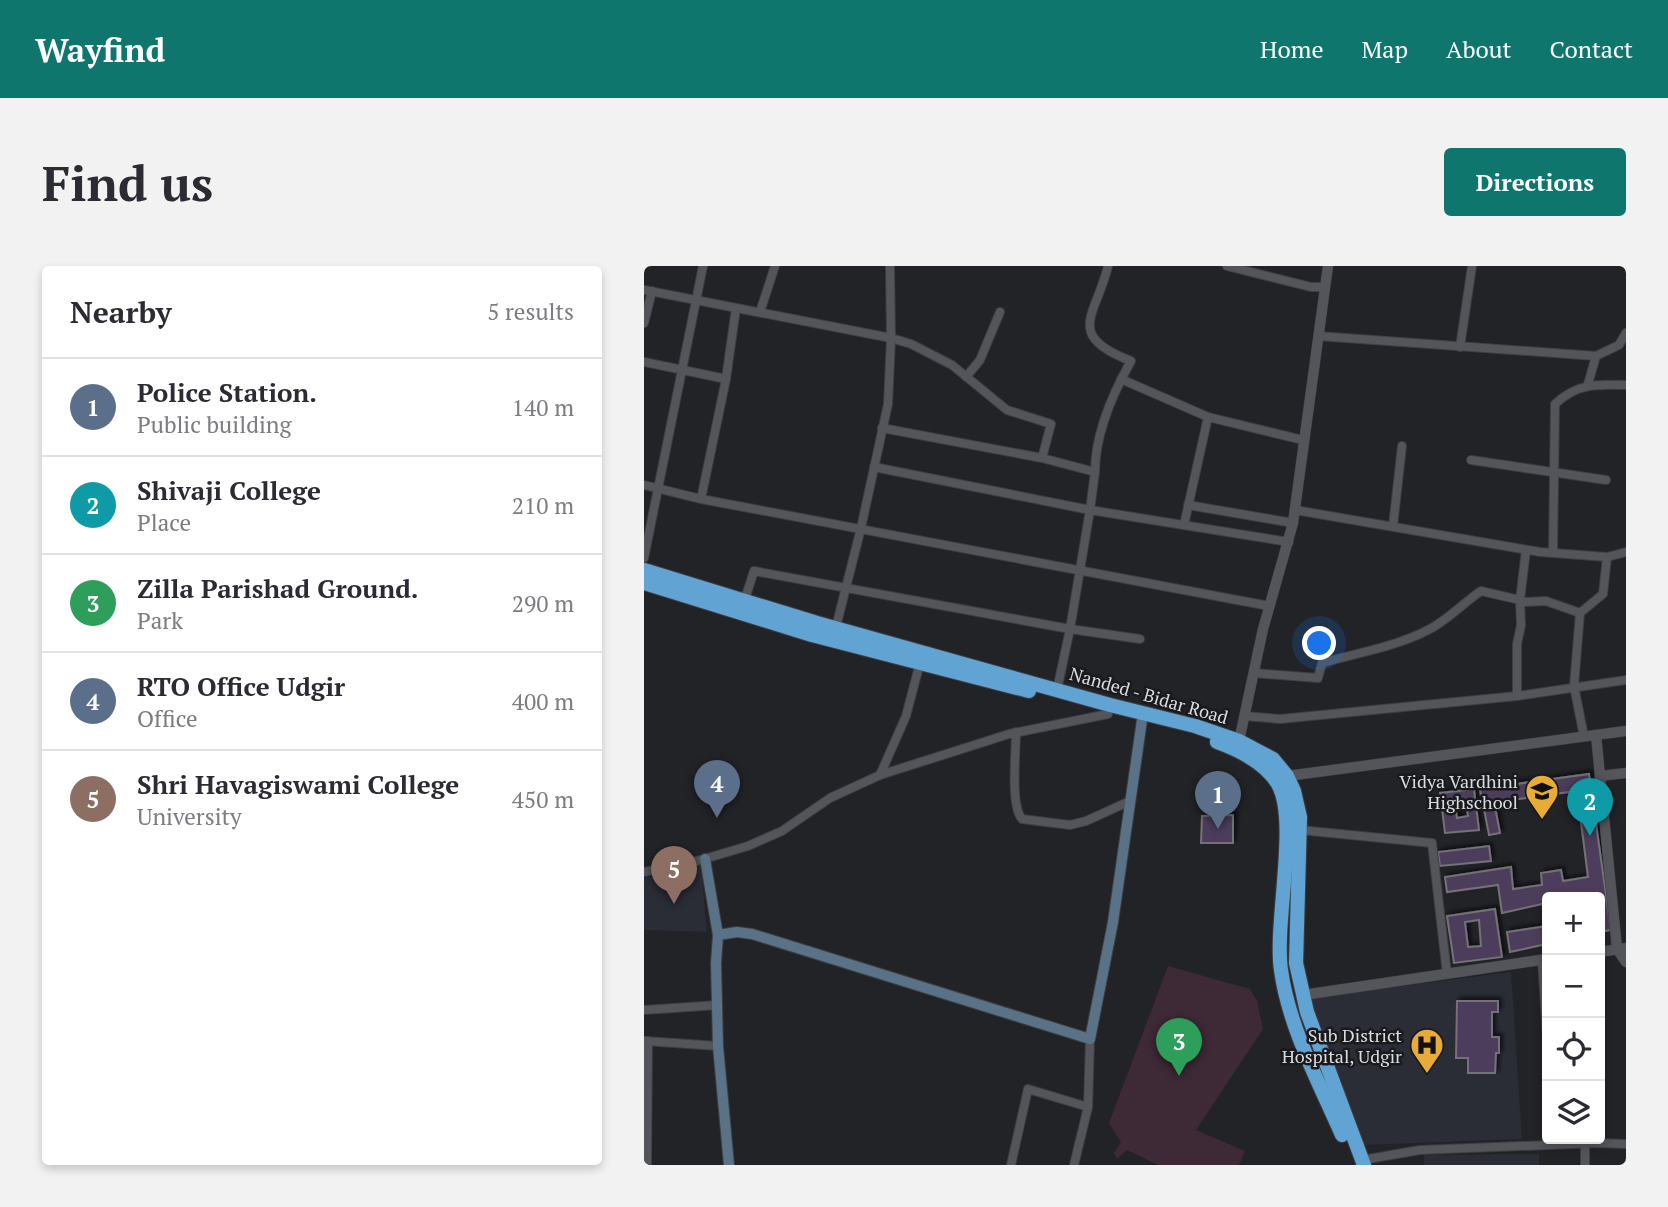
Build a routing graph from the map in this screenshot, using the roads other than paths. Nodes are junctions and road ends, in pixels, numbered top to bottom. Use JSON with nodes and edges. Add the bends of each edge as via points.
{"nodes":[{"id":1,"x":703,"y":266,"type":"edge"},
{"id":2,"x":775,"y":266,"type":"edge"},
{"id":3,"x":890,"y":266,"type":"edge"},
{"id":4,"x":1108,"y":266,"type":"edge"},
{"id":5,"x":1227,"y":266,"type":"edge"},
{"id":6,"x":1328,"y":266,"type":"edge"},
{"id":7,"x":1472,"y":266,"type":"edge"},
{"id":8,"x":1325,"y":287,"type":"junction"},
{"id":9,"x":648,"y":290,"type":"edge"},
{"id":10,"x":696,"y":301,"type":"junction"},
{"id":11,"x":736,"y":308,"type":"junction"},
{"id":12,"x":760,"y":312,"type":"junction"},
{"id":13,"x":1000,"y":312,"type":"dead end"},
{"id":14,"x":644,"y":323,"type":"edge"},
{"id":15,"x":1626,"y":333,"type":"edge"},
{"id":16,"x":1318,"y":336,"type":"junction"},
{"id":17,"x":891,"y":338,"type":"junction"},
{"id":18,"x":1460,"y":347,"type":"junction"},
{"id":19,"x":1596,"y":356,"type":"junction"},
{"id":20,"x":644,"y":362,"type":"edge"},
{"id":21,"x":681,"y":370,"type":"junction"},
{"id":22,"x":966,"y":377,"type":"junction"},
{"id":23,"x":726,"y":379,"type":"junction"},
{"id":24,"x":1121,"y":379,"type":"junction"},
{"id":25,"x":1588,"y":384,"type":"junction"},
{"id":26,"x":1626,"y":385,"type":"edge"},
{"id":27,"x":1208,"y":417,"type":"junction"},
{"id":28,"x":882,"y":428,"type":"junction"},
{"id":29,"x":1303,"y":439,"type":"junction"},
{"id":30,"x":1402,"y":446,"type":"dead end"},
{"id":31,"x":1042,"y":458,"type":"junction"},
{"id":32,"x":1471,"y":460,"type":"dead end"},
{"id":33,"x":874,"y":467,"type":"junction"},
{"id":34,"x":1095,"y":472,"type":"junction"},
{"id":35,"x":1554,"y":473,"type":"junction"},
{"id":36,"x":1606,"y":480,"type":"dead end"},
{"id":37,"x":644,"y":485,"type":"edge"},
{"id":38,"x":659,"y":488,"type":"junction"},
{"id":39,"x":701,"y":499,"type":"junction"},
{"id":40,"x":1188,"y":505,"type":"junction"},
{"id":41,"x":1090,"y":510,"type":"junction"},
{"id":42,"x":1295,"y":510,"type":"junction"},
{"id":43,"x":1293,"y":523,"type":"junction"},
{"id":44,"x":1184,"y":525,"type":"junction"},
{"id":45,"x":1393,"y":526,"type":"junction"},
{"id":46,"x":861,"y":528,"type":"junction"},
{"id":47,"x":1289,"y":542,"type":"junction"},
{"id":48,"x":1526,"y":550,"type":"junction"},
{"id":49,"x":1626,"y":552,"type":"edge"},
{"id":50,"x":1553,"y":553,"type":"junction"},
{"id":51,"x":1607,"y":557,"type":"junction"},
{"id":52,"x":644,"y":558,"type":"edge"},
{"id":53,"x":1080,"y":569,"type":"junction"},
{"id":54,"x":644,"y":570,"type":"edge"},
{"id":55,"x":644,"y":583,"type":"edge"},
{"id":56,"x":845,"y":587,"type":"junction"},
{"id":57,"x":1520,"y":600,"type":"junction"},
{"id":58,"x":744,"y":602,"type":"junction"},
{"id":59,"x":1269,"y":606,"type":"junction"},
{"id":60,"x":1580,"y":613,"type":"junction"},
{"id":61,"x":1070,"y":629,"type":"junction"},
{"id":62,"x":834,"y":635,"type":"junction"},
{"id":63,"x":1140,"y":639,"type":"dead end"},
{"id":64,"x":922,"y":658,"type":"junction"},
{"id":65,"x":1254,"y":673,"type":"junction"},
{"id":66,"x":1626,"y":680,"type":"edge"},
{"id":67,"x":1574,"y":686,"type":"junction"},
{"id":68,"x":1058,"y":690,"type":"junction"},
{"id":69,"x":1517,"y":696,"type":"junction"},
{"id":70,"x":1108,"y":713,"type":"junction"},
{"id":71,"x":1244,"y":716,"type":"junction"},
{"id":72,"x":1143,"y":718,"type":"junction"},
{"id":73,"x":1626,"y":731,"type":"edge"},
{"id":74,"x":1016,"y":732,"type":"junction"},
{"id":75,"x":1596,"y":735,"type":"junction"},
{"id":76,"x":1584,"y":737,"type":"junction"},
{"id":77,"x":1239,"y":741,"type":"junction"},
{"id":78,"x":1626,"y":773,"type":"edge"},
{"id":79,"x":880,"y":775,"type":"junction"},
{"id":80,"x":1287,"y":776,"type":"junction"},
{"id":81,"x":1600,"y":776,"type":"junction"},
{"id":82,"x":1130,"y":802,"type":"junction"},
{"id":83,"x":1300,"y":830,"type":"junction"},
{"id":84,"x":705,"y":859,"type":"junction"},
{"id":85,"x":644,"y":872,"type":"edge"},
{"id":86,"x":718,"y":935,"type":"junction"},
{"id":87,"x":1621,"y":948,"type":"edge"},
{"id":88,"x":1542,"y":960,"type":"edge"},
{"id":89,"x":1626,"y":962,"type":"edge"},
{"id":90,"x":1447,"y":974,"type":"junction"},
{"id":91,"x":1303,"y":995,"type":"junction"},
{"id":92,"x":718,"y":1005,"type":"junction"},
{"id":93,"x":644,"y":1010,"type":"edge"},
{"id":94,"x":1090,"y":1038,"type":"junction"},
{"id":95,"x":646,"y":1041,"type":"edge"},
{"id":96,"x":718,"y":1046,"type":"junction"},
{"id":97,"x":1088,"y":1107,"type":"junction"},
{"id":98,"x":1542,"y":1143,"type":"edge"},
{"id":99,"x":1605,"y":1143,"type":"edge"},
{"id":100,"x":1585,"y":1144,"type":"edge"},
{"id":101,"x":1626,"y":1144,"type":"edge"},
{"id":102,"x":1360,"y":1163,"type":"edge"},
{"id":103,"x":647,"y":1165,"type":"edge"},
{"id":104,"x":729,"y":1165,"type":"edge"},
{"id":105,"x":1011,"y":1165,"type":"edge"},
{"id":106,"x":1074,"y":1165,"type":"edge"},
{"id":107,"x":1585,"y":1165,"type":"edge"}],
"edges":[{"from":1,"to":10,"type":"street"},
{"from":2,"to":12,"type":"street"},
{"from":3,"to":17,"type":"street"},
{"from":4,"to":24,"type":"street","via":[[1089,315],[1090,325],[1097,344],[1131,361]]},
{"from":5,"to":8,"type":"street"},
{"from":6,"to":8,"type":"street"},
{"from":7,"to":18,"type":"street"},
{"from":8,"to":16,"type":"street"},
{"from":9,"to":10,"type":"street"},
{"from":9,"to":14,"type":"street"},
{"from":10,"to":11,"type":"street"},
{"from":10,"to":21,"type":"street"},
{"from":11,"to":12,"type":"street"},
{"from":11,"to":23,"type":"street"},
{"from":12,"to":17,"type":"street"},
{"from":13,"to":22,"type":"street","via":[[980,360]]},
{"from":15,"to":19,"type":"street","via":[[1619,345]]},
{"from":16,"to":18,"type":"street"},
{"from":16,"to":29,"type":"street"},
{"from":17,"to":22,"type":"street","via":[[952,365]]},
{"from":17,"to":28,"type":"street","via":[[888,404]]},
{"from":18,"to":19,"type":"street"},
{"from":19,"to":25,"type":"street"},
{"from":20,"to":21,"type":"street"},
{"from":21,"to":23,"type":"street"},
{"from":21,"to":38,"type":"street"},
{"from":22,"to":31,"type":"street","via":[[1007,410],[1051,424]]},
{"from":23,"to":39,"type":"street"},
{"from":24,"to":27,"type":"street"},
{"from":24,"to":34,"type":"street","via":[[1100,434]]},
{"from":25,"to":26,"type":"street"},
{"from":25,"to":35,"type":"street","via":[[1555,404]]},
{"from":27,"to":29,"type":"street"},
{"from":27,"to":40,"type":"street"},
{"from":28,"to":31,"type":"street"},
{"from":28,"to":33,"type":"street"},
{"from":29,"to":42,"type":"street"},
{"from":30,"to":45,"type":"street"},
{"from":31,"to":34,"type":"street"},
{"from":32,"to":35,"type":"street"},
{"from":33,"to":41,"type":"street"},
{"from":33,"to":46,"type":"street"},
{"from":34,"to":41,"type":"street"},
{"from":35,"to":36,"type":"street"},
{"from":35,"to":50,"type":"street"},
{"from":37,"to":38,"type":"street"},
{"from":38,"to":39,"type":"street"},
{"from":38,"to":52,"type":"street"},
{"from":39,"to":46,"type":"street"},
{"from":40,"to":43,"type":"street"},
{"from":40,"to":44,"type":"street"},
{"from":41,"to":44,"type":"street"},
{"from":41,"to":53,"type":"street"},
{"from":42,"to":43,"type":"street"},
{"from":42,"to":45,"type":"street"},
{"from":43,"to":47,"type":"street"},
{"from":44,"to":47,"type":"street"},
{"from":45,"to":48,"type":"street"},
{"from":46,"to":53,"type":"street"},
{"from":46,"to":56,"type":"street"},
{"from":47,"to":59,"type":"street"},
{"from":48,"to":50,"type":"street"},
{"from":48,"to":57,"type":"street"},
{"from":49,"to":51,"type":"street"},
{"from":50,"to":51,"type":"street"},
{"from":51,"to":60,"type":"street","via":[[1603,594]]},
{"from":53,"to":59,"type":"street"},
{"from":53,"to":61,"type":"street"},
{"from":54,"to":58,"type":"highway","name":"Nanded - Bidar Road"},
{"from":55,"to":62,"type":"highway","name":"Nanded - Bidar Road"},
{"from":56,"to":58,"type":"street","via":[[754,571]]},
{"from":56,"to":61,"type":"street"},
{"from":56,"to":62,"type":"street"},
{"from":57,"to":60,"type":"street","via":[[1546,601]]},
{"from":57,"to":65,"type":"street","via":[[1481,591],[1449,617],[1410,638],[1322,663],[1318,678]]},
{"from":57,"to":69,"type":"street"},
{"from":58,"to":62,"type":"highway","name":"Nanded - Bidar Road"},
{"from":59,"to":65,"type":"street"},
{"from":60,"to":67,"type":"street"},
{"from":61,"to":63,"type":"street"},
{"from":61,"to":68,"type":"street"},
{"from":62,"to":64,"type":"highway","name":"Nanded - Bidar Road"},
{"from":64,"to":68,"type":"highway","name":"Nanded - Bidar Road"},
{"from":64,"to":70,"type":"highway","name":"Nanded - Bidar Road"},
{"from":64,"to":79,"type":"street","via":[[906,716]]},
{"from":65,"to":71,"type":"street"},
{"from":66,"to":67,"type":"street"},
{"from":67,"to":69,"type":"street"},
{"from":67,"to":76,"type":"street"},
{"from":68,"to":72,"type":"highway","name":"Nanded - Bidar Road"},
{"from":69,"to":71,"type":"street","via":[[1280,719]]},
{"from":70,"to":72,"type":"highway","name":"Nanded - Bidar Road"},
{"from":70,"to":74,"type":"street"},
{"from":71,"to":77,"type":"street"},
{"from":72,"to":77,"type":"highway","name":"Nanded - Bidar Road","via":[[1195,726]]},
{"from":72,"to":82,"type":"main road"},
{"from":72,"to":102,"type":"highway","name":"Nanded - Bidar Road","via":[[1228,746],[1260,765],[1279,786],[1286,836],[1280,970],[1294,1023]]},
{"from":73,"to":75,"type":"street"},
{"from":74,"to":79,"type":"street"},
{"from":74,"to":82,"type":"street","via":[[1016,797],[1021,819],[1070,825]]},
{"from":75,"to":76,"type":"street"},
{"from":75,"to":81,"type":"street"},
{"from":76,"to":80,"type":"street"},
{"from":77,"to":80,"type":"highway","name":"Nanded - Bidar Road","via":[[1273,759]]},
{"from":78,"to":81,"type":"street"},
{"from":79,"to":84,"type":"street","via":[[830,798],[782,831]]},
{"from":80,"to":83,"type":"highway","name":"Nanded - Bidar Road"},
{"from":81,"to":87,"type":"street"},
{"from":82,"to":94,"type":"main road"},
{"from":83,"to":90,"type":"street","via":[[1432,843]]},
{"from":83,"to":91,"type":"highway","name":"Nanded - Bidar Road","via":[[1296,963]]},
{"from":84,"to":85,"type":"street"},
{"from":84,"to":86,"type":"main road"},
{"from":86,"to":92,"type":"main road"},
{"from":86,"to":94,"type":"main road","via":[[752,934]]},
{"from":87,"to":89,"type":"street"},
{"from":88,"to":90,"type":"street"},
{"from":90,"to":91,"type":"street"},
{"from":91,"to":102,"type":"highway","name":"Nanded - Bidar Road"},
{"from":92,"to":93,"type":"street"},
{"from":92,"to":96,"type":"main road"},
{"from":94,"to":97,"type":"street"},
{"from":95,"to":96,"type":"street"},
{"from":95,"to":103,"type":"street"},
{"from":96,"to":104,"type":"main road"},
{"from":97,"to":105,"type":"street","via":[[1028,1089]]},
{"from":97,"to":106,"type":"street"},
{"from":98,"to":102,"type":"street","via":[[1420,1150]]},
{"from":99,"to":101,"type":"street"},
{"from":100,"to":107,"type":"street"}]}
